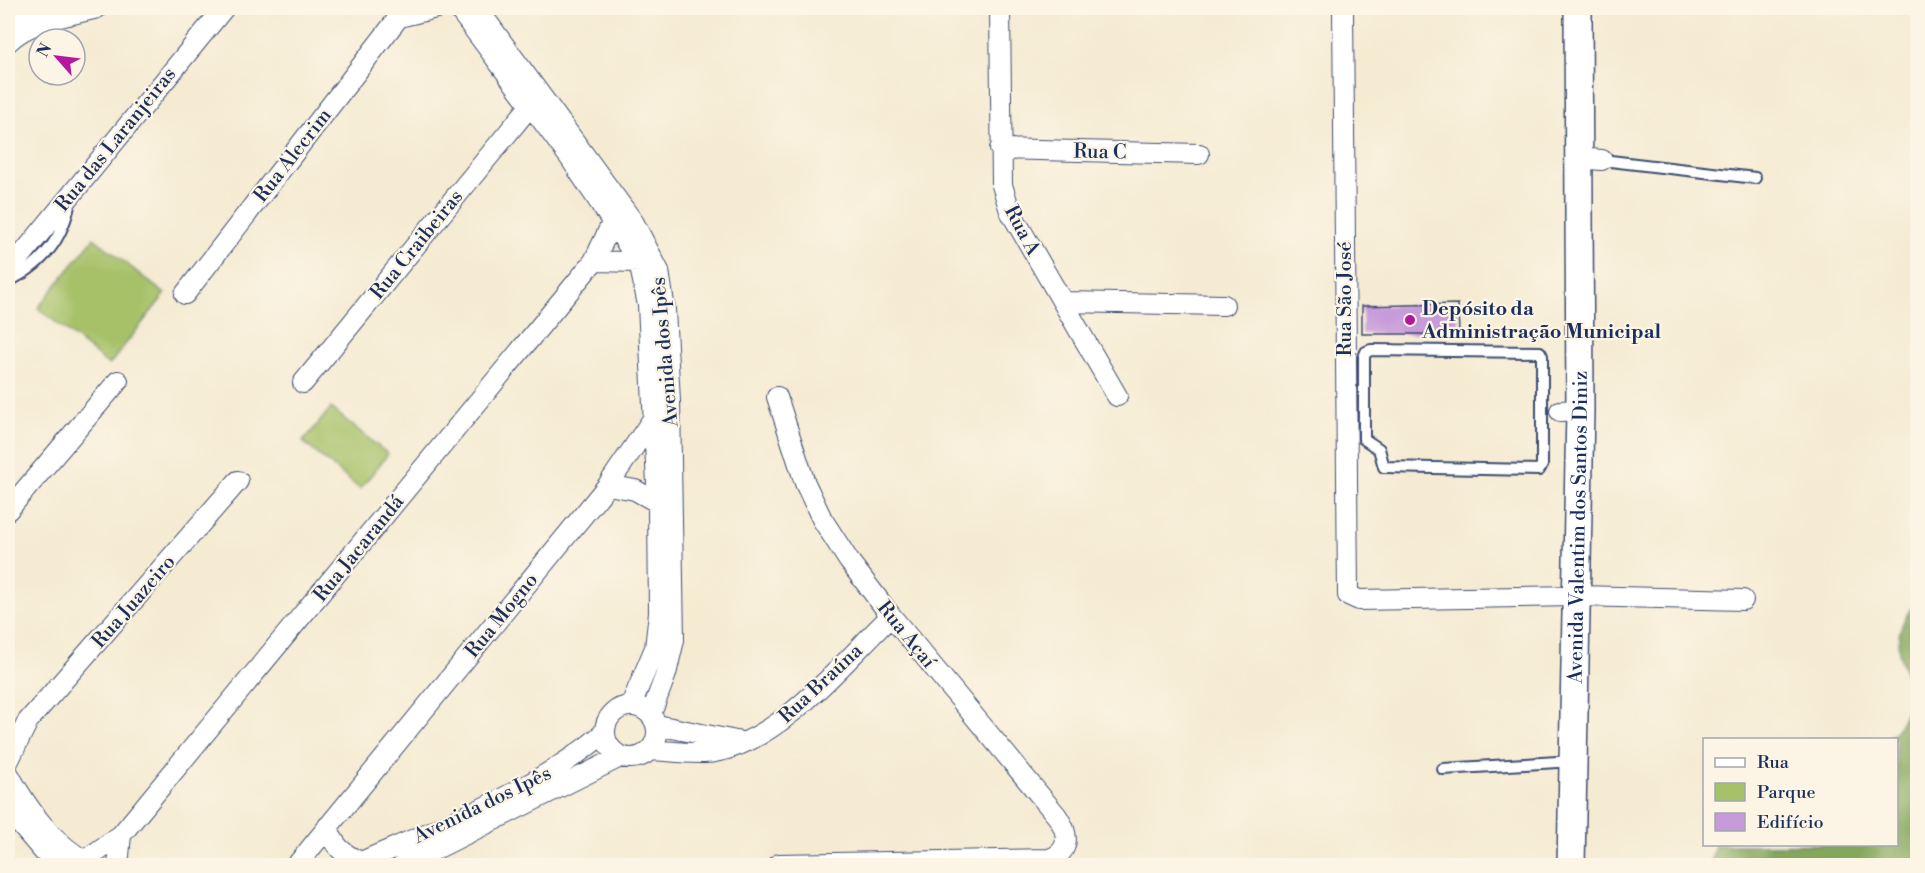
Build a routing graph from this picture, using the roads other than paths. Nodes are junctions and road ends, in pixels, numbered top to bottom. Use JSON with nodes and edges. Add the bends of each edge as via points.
{"nodes":[{"id":1,"x":34,"y":8,"type":"edge"},
{"id":2,"x":97,"y":8,"type":"edge"},
{"id":3,"x":203,"y":8,"type":"edge"},
{"id":4,"x":224,"y":8,"type":"edge"},
{"id":5,"x":436,"y":8,"type":"edge"},
{"id":6,"x":458,"y":8,"type":"edge"},
{"id":7,"x":477,"y":8,"type":"edge"},
{"id":8,"x":1000,"y":8,"type":"edge"},
{"id":9,"x":1343,"y":8,"type":"edge"},
{"id":10,"x":1578,"y":8,"type":"edge"},
{"id":11,"x":399,"y":12,"type":"edge"},
{"id":12,"x":8,"y":21,"type":"edge"},
{"id":13,"x":202,"y":33,"type":"junction"},
{"id":14,"x":8,"y":42,"type":"edge"},
{"id":15,"x":530,"y":106,"type":"junction"},
{"id":16,"x":1000,"y":149,"type":"junction"},
{"id":17,"x":1199,"y":154,"type":"dead end"},
{"id":18,"x":1590,"y":159,"type":"junction"},
{"id":19,"x":1755,"y":178,"type":"dead end"},
{"id":20,"x":72,"y":193,"type":"junction"},
{"id":21,"x":612,"y":223,"type":"junction"},
{"id":22,"x":594,"y":261,"type":"junction"},
{"id":23,"x":639,"y":262,"type":"junction"},
{"id":24,"x":8,"y":272,"type":"edge"},
{"id":25,"x":8,"y":281,"type":"edge"},
{"id":26,"x":185,"y":294,"type":"dead end"},
{"id":27,"x":1065,"y":302,"type":"junction"},
{"id":28,"x":1224,"y":305,"type":"dead end"},
{"id":29,"x":118,"y":381,"type":"dead end"},
{"id":30,"x":303,"y":383,"type":"dead end"},
{"id":31,"x":1118,"y":396,"type":"dead end"},
{"id":32,"x":777,"y":397,"type":"dead end"},
{"id":33,"x":670,"y":401,"type":"junction"},
{"id":34,"x":1561,"y":411,"type":"junction"},
{"id":35,"x":654,"y":415,"type":"junction"},
{"id":36,"x":238,"y":481,"type":"dead end"},
{"id":37,"x":608,"y":485,"type":"junction"},
{"id":38,"x":665,"y":507,"type":"junction"},
{"id":39,"x":8,"y":510,"type":"edge"},
{"id":40,"x":1577,"y":596,"type":"junction"},
{"id":41,"x":1743,"y":600,"type":"dead end"},
{"id":42,"x":891,"y":616,"type":"junction"},
{"id":43,"x":631,"y":705,"type":"junction"},
{"id":44,"x":654,"y":720,"type":"junction"},
{"id":45,"x":28,"y":721,"type":"junction"},
{"id":46,"x":8,"y":722,"type":"edge"},
{"id":47,"x":605,"y":732,"type":"junction"},
{"id":48,"x":744,"y":743,"type":"junction"},
{"id":49,"x":650,"y":750,"type":"junction"},
{"id":50,"x":622,"y":756,"type":"junction"},
{"id":51,"x":1574,"y":761,"type":"junction"},
{"id":52,"x":8,"y":762,"type":"edge"},
{"id":53,"x":1443,"y":769,"type":"dead end"},
{"id":54,"x":8,"y":772,"type":"edge"},
{"id":55,"x":8,"y":810,"type":"edge"},
{"id":56,"x":328,"y":826,"type":"junction"},
{"id":57,"x":121,"y":835,"type":"junction"},
{"id":58,"x":89,"y":863,"type":"edge"},
{"id":59,"x":356,"y":864,"type":"edge"},
{"id":60,"x":779,"y":864,"type":"dead end"},
{"id":61,"x":61,"y":866,"type":"edge"},
{"id":62,"x":118,"y":866,"type":"edge"},
{"id":63,"x":296,"y":866,"type":"edge"},
{"id":64,"x":402,"y":866,"type":"edge"},
{"id":65,"x":1571,"y":866,"type":"edge"}],
"edges":[{"from":1,"to":12,"type":"street"},
{"from":2,"to":14,"type":"street","via":[[39,23]]},
{"from":3,"to":13,"type":"street"},
{"from":4,"to":13,"type":"street","name":"Rua das Laranjeiras"},
{"from":5,"to":11,"type":"street","name":"Rua Alecrim"},
{"from":6,"to":15,"type":"street","name":"Avenida dos Ipês"},
{"from":7,"to":33,"type":"street","name":"Avenida dos Ipês","via":[[634,223],[650,251],[659,272],[665,310]]},
{"from":8,"to":16,"type":"street","name":"Rua A"},
{"from":9,"to":40,"type":"street","name":"Rua São José","via":[[1347,591],[1359,600]]},
{"from":10,"to":18,"type":"street","name":"Avenida Valentim dos Santos Diniz"},
{"from":11,"to":26,"type":"street","name":"Rua Alecrim"},
{"from":13,"to":20,"type":"street","name":"Rua das Laranjeiras"},
{"from":15,"to":21,"type":"street","name":"Avenida dos Ipês"},
{"from":15,"to":30,"type":"street","name":"Rua Craibeiras"},
{"from":16,"to":17,"type":"street","name":"Rua C"},
{"from":16,"to":27,"type":"street","name":"Rua A","via":[[1002,184],[1010,211]]},
{"from":18,"to":19,"type":"lane"},
{"from":18,"to":34,"type":"street","name":"Avenida Valentim dos Santos Diniz"},
{"from":20,"to":24,"type":"street","name":"Rua das Laranjeiras"},
{"from":20,"to":25,"type":"lane","via":[[57,243],[37,264]]},
{"from":21,"to":22,"type":"street","name":"Rua Jacarandá"},
{"from":21,"to":23,"type":"street","name":"Avenida dos Ipês"},
{"from":22,"to":23,"type":"street"},
{"from":22,"to":57,"type":"street","name":"Rua Jacarandá"},
{"from":23,"to":35,"type":"street","name":"Avenida dos Ipês","via":[[648,305]]},
{"from":27,"to":28,"type":"street"},
{"from":27,"to":31,"type":"street","name":"Rua A"},
{"from":29,"to":39,"type":"street"},
{"from":32,"to":42,"type":"street","name":"Rua Açaí","via":[[805,483],[822,519]]},
{"from":33,"to":35,"type":"street","name":"Rua Mogno"},
{"from":33,"to":38,"type":"street","name":"Avenida dos Ipês"},
{"from":34,"to":34,"type":"lane","via":[[1539,470],[1389,469],[1382,463],[1379,449],[1364,438],[1364,357],[1371,350],[1535,350],[1542,356]]},
{"from":34,"to":40,"type":"street","name":"Avenida Valentim dos Santos Diniz"},
{"from":35,"to":37,"type":"street","name":"Rua Mogno"},
{"from":35,"to":38,"type":"street","name":"Avenida dos Ipês"},
{"from":36,"to":45,"type":"street","name":"Rua Juazeiro"},
{"from":37,"to":38,"type":"street","via":[[635,490]]},
{"from":37,"to":56,"type":"street","name":"Rua Mogno"},
{"from":38,"to":43,"type":"street","name":"Avenida dos Ipês","via":[[655,648]]},
{"from":38,"to":44,"type":"street","name":"Avenida dos Ipês","via":[[674,640]]},
{"from":40,"to":41,"type":"street"},
{"from":40,"to":51,"type":"street","name":"Avenida Valentim dos Santos Diniz"},
{"from":42,"to":48,"type":"street","name":"Rua Braúna","via":[[769,732]]},
{"from":42,"to":60,"type":"street","name":"Rua Açaí","via":[[1057,816],[1065,831],[1064,850],[1049,859]]},
{"from":43,"to":44,"type":"street","via":[[642,708]]},
{"from":43,"to":47,"type":"street","name":"Avenida dos Ipês","via":[[612,713]]},
{"from":44,"to":48,"type":"street"},
{"from":44,"to":49,"type":"street","name":"Avenida dos Ipês","via":[[657,736]]},
{"from":45,"to":46,"type":"street"},
{"from":45,"to":52,"type":"street","name":"Rua Juazeiro"},
{"from":47,"to":50,"type":"street","via":[[607,743]]},
{"from":47,"to":59,"type":"street","name":"Avenida dos Ipês","via":[[559,767]]},
{"from":48,"to":49,"type":"street","name":"Rua Braúna","via":[[711,752]]},
{"from":49,"to":50,"type":"street","name":"Avenida dos Ipês","via":[[632,758]]},
{"from":50,"to":64,"type":"street","name":"Avenida dos Ipês"},
{"from":51,"to":53,"type":"lane"},
{"from":51,"to":65,"type":"street","name":"Avenida Valentim dos Santos Diniz"},
{"from":54,"to":58,"type":"street","via":[[37,822],[62,846]]},
{"from":55,"to":61,"type":"street"},
{"from":56,"to":59,"type":"street","via":[[332,841]]},
{"from":56,"to":63,"type":"street","name":"Rua Mogno"},
{"from":57,"to":58,"type":"street","name":"Rua Jacarandá"},
{"from":57,"to":62,"type":"street"}]}
